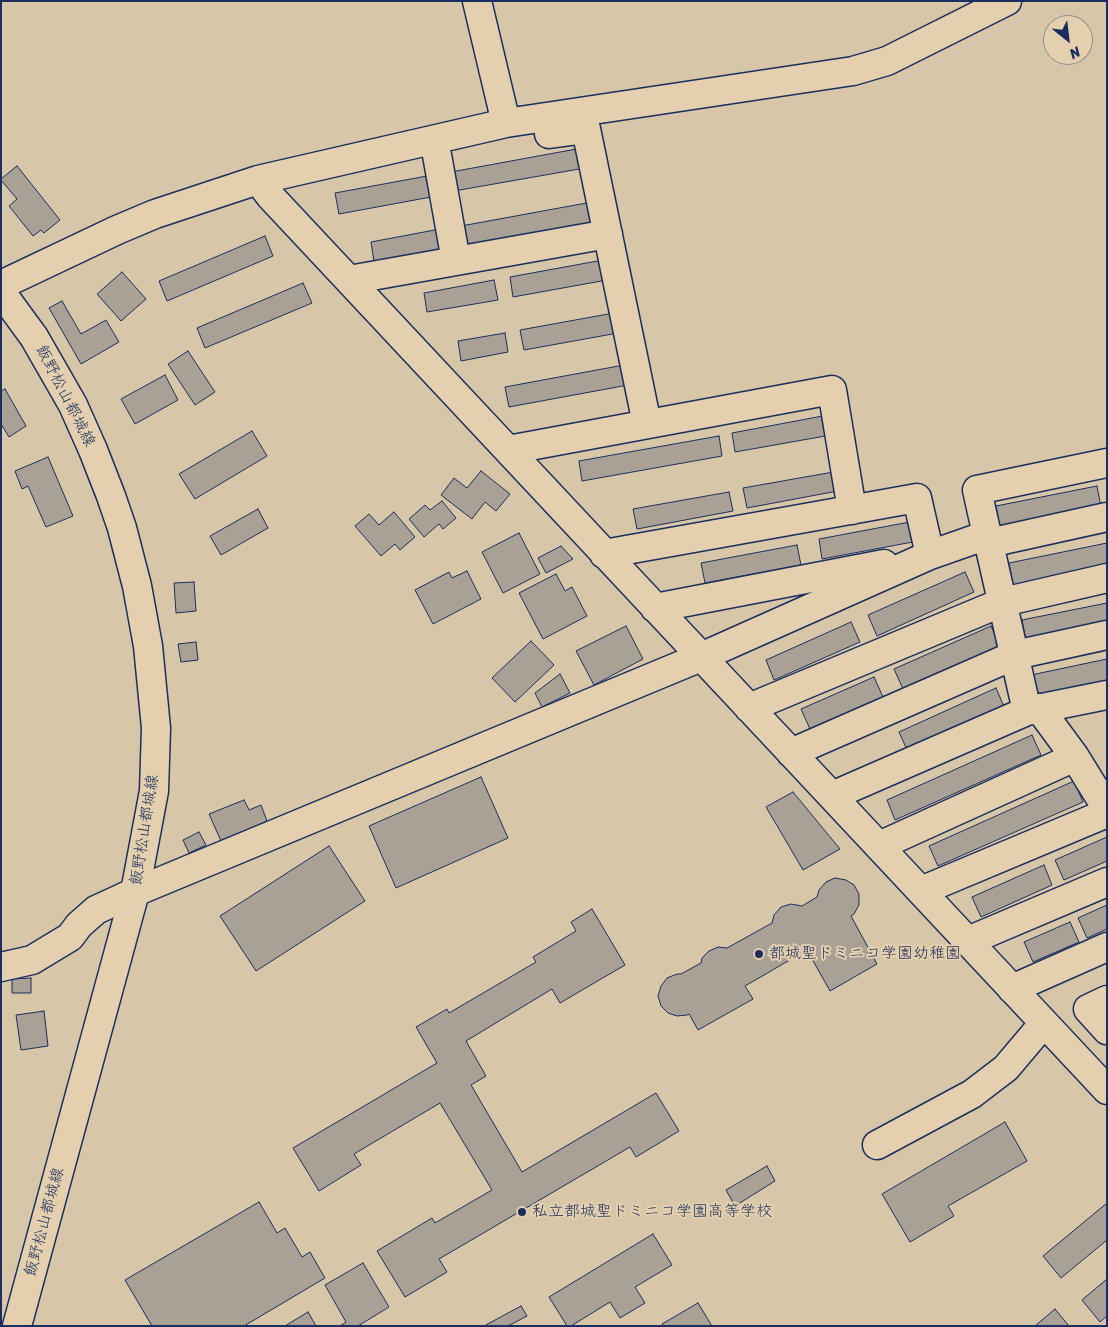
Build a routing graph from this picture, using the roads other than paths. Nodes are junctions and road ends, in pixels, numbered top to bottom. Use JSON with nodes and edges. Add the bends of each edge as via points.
{"nodes":[{"id":1,"x":477,"y":1,"type":"edge"},
{"id":2,"x":1007,"y":1,"type":"edge"},
{"id":3,"x":506,"y":123,"type":"junction"},
{"id":4,"x":437,"y":155,"type":"junction"},
{"id":5,"x":258,"y":180,"type":"junction"},
{"id":6,"x":309,"y":186,"type":"dead end"},
{"id":7,"x":608,"y":234,"type":"junction"},
{"id":8,"x":456,"y":261,"type":"junction"},
{"id":9,"x":349,"y":280,"type":"junction"},
{"id":10,"x":1,"y":285,"type":"edge"},
{"id":11,"x":1,"y":292,"type":"edge"},
{"id":12,"x":647,"y":424,"type":"junction"},
{"id":13,"x":508,"y":450,"type":"junction"},
{"id":14,"x":1107,"y":463,"type":"edge"},
{"id":15,"x":852,"y":510,"type":"junction"},
{"id":16,"x":1107,"y":517,"type":"edge"},
{"id":17,"x":988,"y":539,"type":"junction"},
{"id":18,"x":604,"y":554,"type":"junction"},
{"id":19,"x":930,"y":555,"type":"junction"},
{"id":20,"x":1107,"y":578,"type":"edge"},
{"id":21,"x":1003,"y":602,"type":"junction"},
{"id":22,"x":654,"y":608,"type":"junction"},
{"id":23,"x":1107,"y":635,"type":"edge"},
{"id":24,"x":1015,"y":655,"type":"junction"},
{"id":25,"x":701,"y":657,"type":"junction"},
{"id":26,"x":1107,"y":695,"type":"edge"},
{"id":27,"x":749,"y":708,"type":"junction"},
{"id":28,"x":1033,"y":709,"type":"junction"},
{"id":29,"x":791,"y":753,"type":"junction"},
{"id":30,"x":1075,"y":757,"type":"junction"},
{"id":31,"x":832,"y":796,"type":"junction"},
{"id":32,"x":1107,"y":809,"type":"edge"},
{"id":33,"x":1107,"y":813,"type":"edge"},
{"id":34,"x":879,"y":846,"type":"junction"},
{"id":35,"x":1107,"y":882,"type":"edge"},
{"id":36,"x":921,"y":891,"type":"junction"},
{"id":37,"x":135,"y":892,"type":"junction"},
{"id":38,"x":968,"y":941,"type":"junction"},
{"id":39,"x":1107,"y":947,"type":"edge"},
{"id":40,"x":1,"y":967,"type":"edge"},
{"id":41,"x":1012,"y":989,"type":"junction"},
{"id":42,"x":1107,"y":1000,"type":"edge"},
{"id":43,"x":1044,"y":1023,"type":"junction"},
{"id":44,"x":1107,"y":1030,"type":"edge"},
{"id":45,"x":1107,"y":1090,"type":"edge"},
{"id":46,"x":877,"y":1144,"type":"dead end"},
{"id":47,"x":17,"y":1326,"type":"edge"}],
"edges":[{"from":1,"to":3,"type":"street"},
{"from":2,"to":3,"type":"street","via":[[887,61],[854,70]]},
{"from":3,"to":5,"type":"street"},
{"from":4,"to":6,"type":"street"},
{"from":4,"to":7,"type":"street","via":[[479,145],[586,129]]},
{"from":4,"to":8,"type":"street"},
{"from":5,"to":9,"type":"street"},
{"from":5,"to":10,"type":"street","via":[[155,214]]},
{"from":7,"to":8,"type":"street"},
{"from":7,"to":12,"type":"street"},
{"from":8,"to":9,"type":"street"},
{"from":9,"to":13,"type":"street"},
{"from":11,"to":37,"type":"street","name":"飯野松山都城線","via":[[34,337],[73,405],[94,450],[122,528],[137,586],[148,646],[156,728],[154,790]]},
{"from":12,"to":13,"type":"street"},
{"from":12,"to":15,"type":"street","via":[[832,390]]},
{"from":13,"to":18,"type":"street"},
{"from":14,"to":17,"type":"street","via":[[977,490]]},
{"from":15,"to":18,"type":"street"},
{"from":15,"to":19,"type":"street","via":[[917,498]]},
{"from":16,"to":17,"type":"street"},
{"from":17,"to":19,"type":"street"},
{"from":17,"to":21,"type":"street"},
{"from":18,"to":22,"type":"street"},
{"from":19,"to":22,"type":"street"},
{"from":19,"to":25,"type":"street"},
{"from":20,"to":21,"type":"street"},
{"from":21,"to":24,"type":"street"},
{"from":21,"to":27,"type":"street"},
{"from":22,"to":25,"type":"street"},
{"from":23,"to":24,"type":"street"},
{"from":24,"to":28,"type":"street"},
{"from":24,"to":29,"type":"street"},
{"from":25,"to":27,"type":"street"},
{"from":25,"to":37,"type":"street"},
{"from":26,"to":28,"type":"street"},
{"from":27,"to":29,"type":"street"},
{"from":28,"to":30,"type":"street"},
{"from":28,"to":31,"type":"street"},
{"from":29,"to":31,"type":"street"},
{"from":30,"to":32,"type":"street"},
{"from":30,"to":34,"type":"street"},
{"from":31,"to":34,"type":"street"},
{"from":33,"to":36,"type":"street"},
{"from":34,"to":36,"type":"street"},
{"from":35,"to":38,"type":"street"},
{"from":36,"to":38,"type":"street"},
{"from":37,"to":40,"type":"street","via":[[96,910],[70,937],[32,960]]},
{"from":37,"to":47,"type":"street","name":"飯野松山都城線"},
{"from":38,"to":41,"type":"street"},
{"from":39,"to":41,"type":"street"},
{"from":41,"to":43,"type":"street"},
{"from":42,"to":44,"type":"street","via":[[1088,1009]]},
{"from":43,"to":45,"type":"street"},
{"from":43,"to":46,"type":"street","via":[[1006,1068],[972,1094]]}]}
